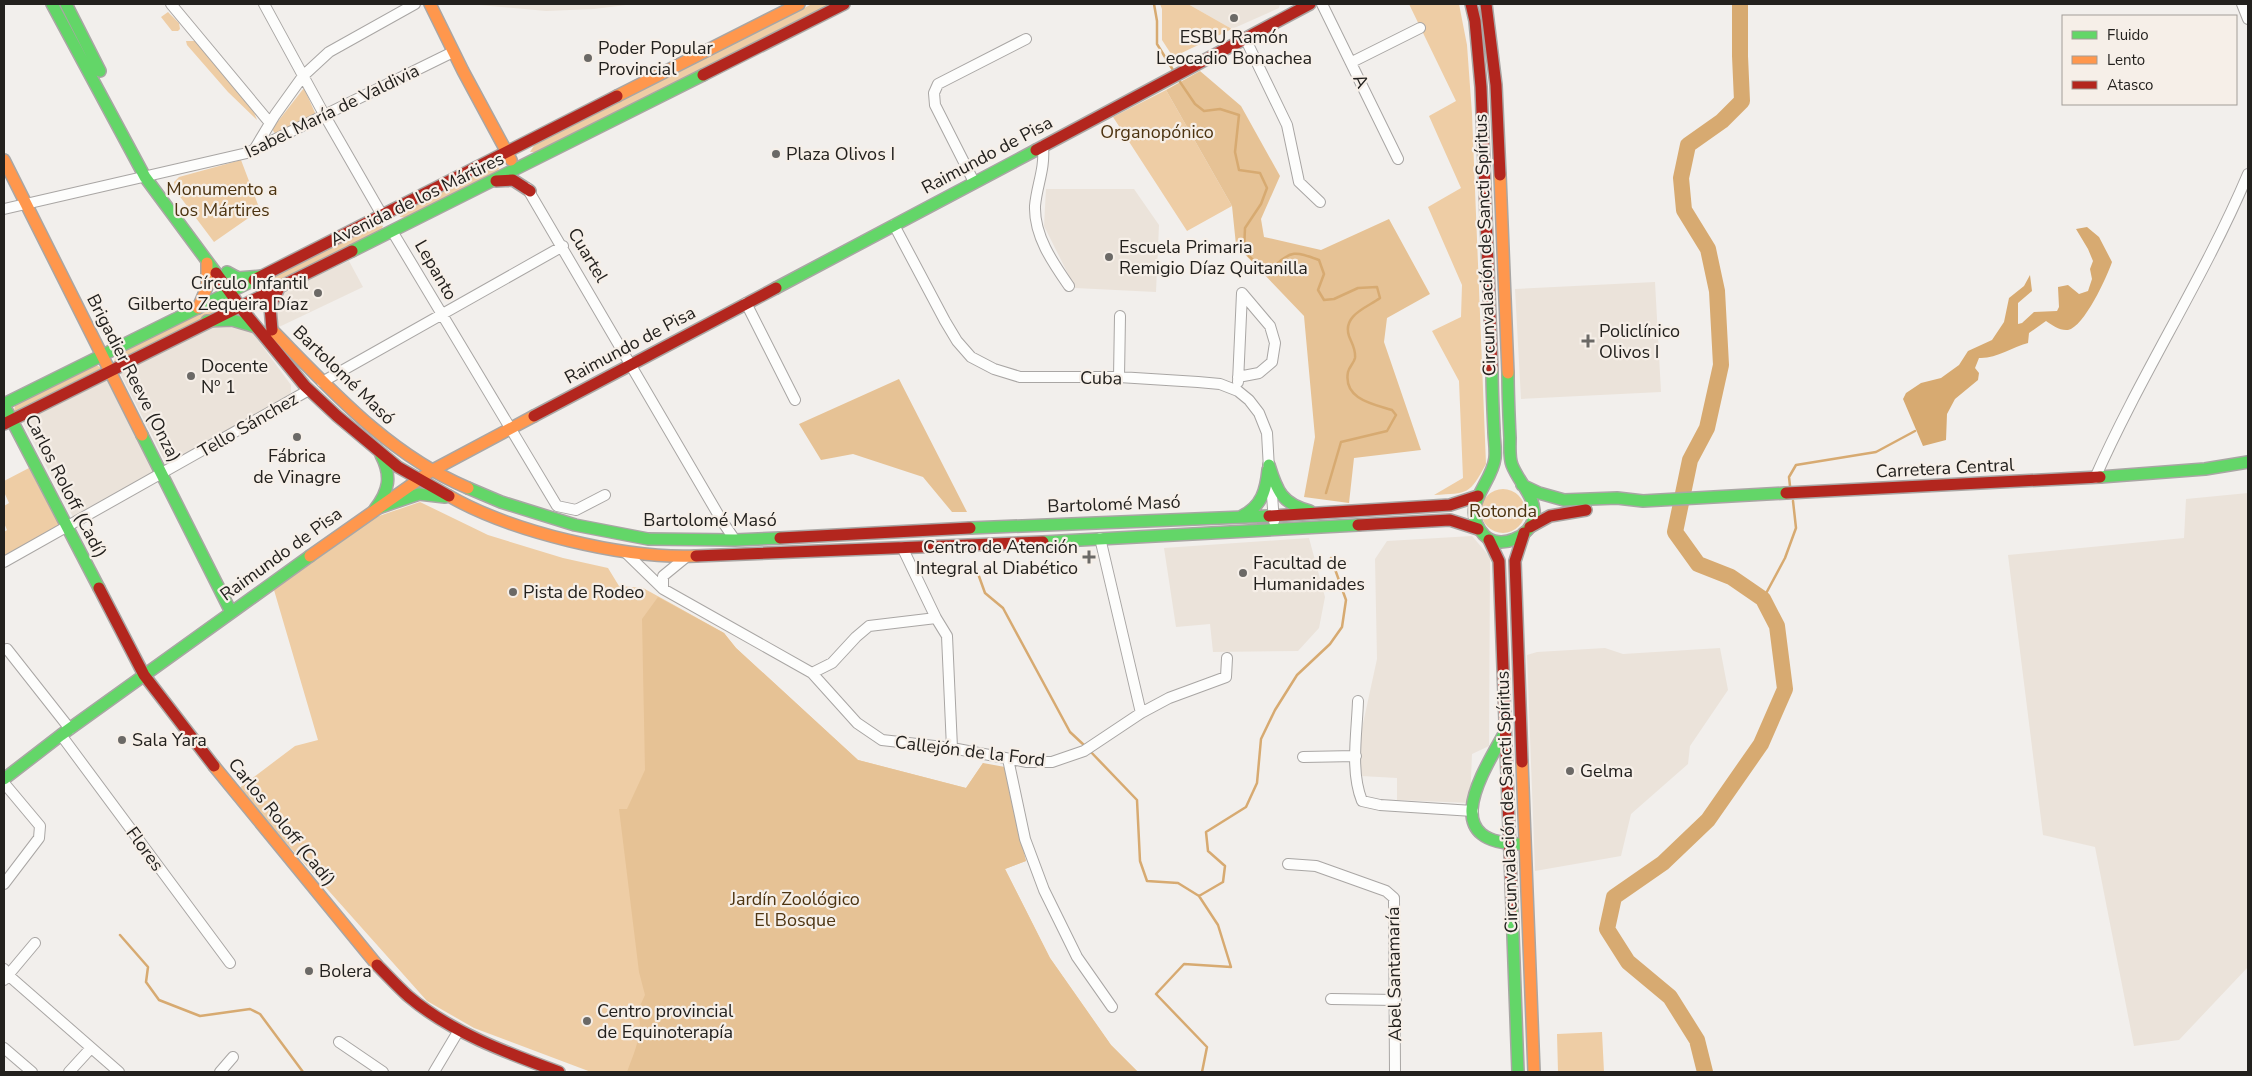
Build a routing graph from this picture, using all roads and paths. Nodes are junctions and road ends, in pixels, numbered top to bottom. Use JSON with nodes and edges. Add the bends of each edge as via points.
{"nodes":[{"id":1,"x":52,"y":4,"type":"edge"},
{"id":2,"x":66,"y":4,"type":"edge"},
{"id":3,"x":171,"y":4,"type":"edge"},
{"id":4,"x":264,"y":4,"type":"edge"},
{"id":5,"x":416,"y":4,"type":"edge"},
{"id":6,"x":430,"y":4,"type":"edge"},
{"id":7,"x":799,"y":4,"type":"edge"},
{"id":8,"x":844,"y":4,"type":"edge"},
{"id":9,"x":1310,"y":4,"type":"edge"},
{"id":10,"x":1322,"y":4,"type":"edge"},
{"id":11,"x":1471,"y":4,"type":"edge"},
{"id":12,"x":1486,"y":4,"type":"edge"},
{"id":13,"x":2242,"y":4,"type":"edge"},
{"id":14,"x":2248,"y":19,"type":"edge"},
{"id":15,"x":1420,"y":28,"type":"dead end"},
{"id":16,"x":1245,"y":38,"type":"junction"},
{"id":17,"x":1026,"y":39,"type":"dead end"},
{"id":18,"x":453,"y":52,"type":"junction"},
{"id":19,"x":1352,"y":62,"type":"junction"},
{"id":20,"x":303,"y":76,"type":"junction"},
{"id":21,"x":325,"y":116,"type":"junction"},
{"id":22,"x":489,"y":118,"type":"junction"},
{"id":23,"x":270,"y":123,"type":"junction"},
{"id":24,"x":531,"y":140,"type":"junction"},
{"id":25,"x":1043,"y":146,"type":"junction"},
{"id":26,"x":254,"y":150,"type":"junction"},
{"id":27,"x":507,"y":151,"type":"junction"},
{"id":28,"x":1398,"y":159,"type":"dead end"},
{"id":29,"x":4,"y":160,"type":"edge"},
{"id":30,"x":533,"y":161,"type":"junction"},
{"id":31,"x":484,"y":162,"type":"junction"},
{"id":32,"x":517,"y":170,"type":"junction"},
{"id":33,"x":2248,"y":174,"type":"edge"},
{"id":34,"x":151,"y":176,"type":"junction"},
{"id":35,"x":492,"y":181,"type":"junction"},
{"id":36,"x":974,"y":182,"type":"junction"},
{"id":37,"x":530,"y":191,"type":"junction"},
{"id":38,"x":1320,"y":202,"type":"dead end"},
{"id":39,"x":26,"y":204,"type":"junction"},
{"id":40,"x":4,"y":209,"type":"edge"},
{"id":41,"x":382,"y":214,"type":"junction"},
{"id":42,"x":894,"y":225,"type":"junction"},
{"id":43,"x":392,"y":231,"type":"junction"},
{"id":44,"x":563,"y":246,"type":"junction"},
{"id":45,"x":206,"y":261,"type":"junction"},
{"id":46,"x":227,"y":272,"type":"junction"},
{"id":47,"x":262,"y":276,"type":"junction"},
{"id":48,"x":1069,"y":286,"type":"dead end"},
{"id":49,"x":279,"y":288,"type":"junction"},
{"id":50,"x":234,"y":290,"type":"junction"},
{"id":51,"x":746,"y":303,"type":"junction"},
{"id":52,"x":245,"y":304,"type":"junction"},
{"id":53,"x":198,"y":308,"type":"junction"},
{"id":54,"x":441,"y":314,"type":"junction"},
{"id":55,"x":1120,"y":316,"type":"dead end"},
{"id":56,"x":208,"y":321,"type":"junction"},
{"id":57,"x":258,"y":328,"type":"junction"},
{"id":58,"x":272,"y":330,"type":"junction"},
{"id":59,"x":103,"y":355,"type":"junction"},
{"id":60,"x":632,"y":364,"type":"junction"},
{"id":61,"x":111,"y":370,"type":"junction"},
{"id":62,"x":1119,"y":377,"type":"junction"},
{"id":63,"x":1238,"y":377,"type":"junction"},
{"id":64,"x":322,"y":382,"type":"junction"},
{"id":65,"x":309,"y":390,"type":"junction"},
{"id":66,"x":1238,"y":391,"type":"junction"},
{"id":67,"x":795,"y":400,"type":"dead end"},
{"id":68,"x":4,"y":405,"type":"edge"},
{"id":69,"x":8,"y":422,"type":"edge"},
{"id":70,"x":510,"y":429,"type":"junction"},
{"id":71,"x":380,"y":452,"type":"junction"},
{"id":72,"x":2248,"y":462,"type":"edge"},
{"id":73,"x":1269,"y":465,"type":"junction"},
{"id":74,"x":431,"y":470,"type":"junction"},
{"id":75,"x":162,"y":473,"type":"junction"},
{"id":76,"x":2095,"y":478,"type":"junction"},
{"id":77,"x":419,"y":480,"type":"junction"},
{"id":78,"x":1486,"y":484,"type":"junction"},
{"id":79,"x":1521,"y":484,"type":"junction"},
{"id":80,"x":605,"y":495,"type":"dead end"},
{"id":81,"x":1478,"y":496,"type":"junction"},
{"id":82,"x":452,"y":498,"type":"junction"},
{"id":83,"x":1643,"y":501,"type":"junction"},
{"id":84,"x":375,"y":509,"type":"junction"},
{"id":85,"x":1325,"y":513,"type":"junction"},
{"id":86,"x":1273,"y":516,"type":"junction"},
{"id":87,"x":1237,"y":518,"type":"junction"},
{"id":88,"x":722,"y":521,"type":"junction"},
{"id":89,"x":68,"y":526,"type":"junction"},
{"id":90,"x":1478,"y":529,"type":"junction"},
{"id":91,"x":1527,"y":530,"type":"junction"},
{"id":92,"x":1274,"y":531,"type":"junction"},
{"id":93,"x":1100,"y":538,"type":"junction"},
{"id":94,"x":714,"y":540,"type":"junction"},
{"id":95,"x":735,"y":540,"type":"junction"},
{"id":96,"x":1489,"y":540,"type":"junction"},
{"id":97,"x":902,"y":546,"type":"junction"},
{"id":98,"x":625,"y":552,"type":"junction"},
{"id":99,"x":709,"y":556,"type":"junction"},
{"id":100,"x":686,"y":557,"type":"junction"},
{"id":101,"x":4,"y":562,"type":"edge"},
{"id":102,"x":663,"y":589,"type":"junction"},
{"id":103,"x":231,"y":612,"type":"junction"},
{"id":104,"x":936,"y":618,"type":"junction"},
{"id":105,"x":1519,"y":646,"type":"junction"},
{"id":106,"x":7,"y":649,"type":"dead end"},
{"id":107,"x":1502,"y":654,"type":"junction"},
{"id":108,"x":1227,"y":658,"type":"dead end"},
{"id":109,"x":812,"y":673,"type":"junction"},
{"id":110,"x":144,"y":675,"type":"junction"},
{"id":111,"x":1358,"y":701,"type":"dead end"},
{"id":112,"x":1141,"y":713,"type":"junction"},
{"id":113,"x":1505,"y":731,"type":"junction"},
{"id":114,"x":65,"y":732,"type":"junction"},
{"id":115,"x":952,"y":748,"type":"junction"},
{"id":116,"x":1356,"y":756,"type":"junction"},
{"id":117,"x":1303,"y":757,"type":"dead end"},
{"id":118,"x":1008,"y":759,"type":"junction"},
{"id":119,"x":4,"y":778,"type":"edge"},
{"id":120,"x":4,"y":783,"type":"edge"},
{"id":121,"x":1473,"y":811,"type":"junction"},
{"id":122,"x":1526,"y":844,"type":"junction"},
{"id":123,"x":1509,"y":845,"type":"junction"},
{"id":124,"x":1288,"y":864,"type":"dead end"},
{"id":125,"x":4,"y":884,"type":"edge"},
{"id":126,"x":35,"y":943,"type":"dead end"},
{"id":127,"x":230,"y":963,"type":"dead end"},
{"id":128,"x":5,"y":975,"type":"edge"},
{"id":129,"x":1330,"y":999,"type":"dead end"},
{"id":130,"x":1396,"y":1000,"type":"junction"},
{"id":131,"x":1112,"y":1008,"type":"dead end"},
{"id":132,"x":459,"y":1030,"type":"junction"},
{"id":133,"x":339,"y":1042,"type":"dead end"},
{"id":134,"x":4,"y":1048,"type":"edge"},
{"id":135,"x":91,"y":1048,"type":"junction"},
{"id":136,"x":233,"y":1057,"type":"dead end"},
{"id":137,"x":32,"y":1072,"type":"edge"},
{"id":138,"x":70,"y":1072,"type":"edge"},
{"id":139,"x":119,"y":1072,"type":"edge"},
{"id":140,"x":220,"y":1072,"type":"edge"},
{"id":141,"x":383,"y":1072,"type":"edge"},
{"id":142,"x":434,"y":1072,"type":"edge"},
{"id":143,"x":559,"y":1072,"type":"edge"},
{"id":144,"x":1395,"y":1072,"type":"edge"},
{"id":145,"x":1518,"y":1072,"type":"edge"},
{"id":146,"x":1534,"y":1072,"type":"edge"}],
"edges":[{"from":1,"to":34,"type":"main road"},
{"from":2,"to":34,"type":"main road"},
{"from":3,"to":23,"type":"street"},
{"from":4,"to":20,"type":"street","name":"Lepanto"},
{"from":5,"to":20,"type":"street","via":[[329,52]]},
{"from":6,"to":18,"type":"main road","name":"Cuartel"},
{"from":7,"to":24,"type":"main road","name":"Avenida de los Mártires"},
{"from":8,"to":30,"type":"main road","name":"Avenida de los Mártires"},
{"from":9,"to":16,"type":"main road","name":"Raimundo de Pisa"},
{"from":10,"to":19,"type":"street","name":"A"},
{"from":11,"to":78,"type":"main road","name":"Circunvalación de Sancti Spíritus","via":[[1481,87],[1495,458]]},
{"from":12,"to":79,"type":"main road","name":"Circunvalación de Sancti Spíritus","via":[[1496,85],[1511,462]]},
{"from":13,"to":14,"type":"street"},
{"from":15,"to":19,"type":"street"},
{"from":16,"to":25,"type":"main road","name":"Raimundo de Pisa"},
{"from":16,"to":38,"type":"street","via":[[1287,125],[1299,182]]},
{"from":17,"to":36,"type":"street","via":[[938,84],[934,93],[935,106]]},
{"from":18,"to":21,"type":"street","name":"Isabel María de Valdivia"},
{"from":18,"to":22,"type":"main road","name":"Cuartel"},
{"from":19,"to":28,"type":"street","name":"A"},
{"from":20,"to":21,"type":"street","name":"Lepanto"},
{"from":20,"to":23,"type":"street"},
{"from":21,"to":26,"type":"street","name":"Isabel María de Valdivia"},
{"from":21,"to":41,"type":"street","name":"Lepanto"},
{"from":22,"to":24,"type":"main road","via":[[506,136],[515,140]]},
{"from":22,"to":27,"type":"main road","name":"Cuartel"},
{"from":22,"to":31,"type":"main road","via":[[490,150]]},
{"from":23,"to":26,"type":"street"},
{"from":24,"to":27,"type":"main road","name":"Avenida de los Mártires"},
{"from":25,"to":36,"type":"main road","name":"Raimundo de Pisa"},
{"from":25,"to":48,"type":"street","via":[[1045,162],[1035,205],[1036,223],[1044,246]]},
{"from":26,"to":34,"type":"street","name":"Isabel María de Valdivia"},
{"from":27,"to":31,"type":"main road","name":"Avenida de los Mártires"},
{"from":27,"to":32,"type":"main road","name":"Cuartel"},
{"from":29,"to":39,"type":"main road","name":"Brigadier Reeve (Onza)"},
{"from":30,"to":32,"type":"main road","name":"Avenida de los Mártires"},
{"from":30,"to":37,"type":"main road","via":[[528,173]]},
{"from":31,"to":41,"type":"main road","name":"Avenida de los Mártires"},
{"from":32,"to":35,"type":"main road","name":"Avenida de los Mártires"},
{"from":32,"to":37,"type":"street","name":"Cuartel"},
{"from":33,"to":76,"type":"street","via":[[2114,433]]},
{"from":34,"to":39,"type":"street","name":"Isabel María de Valdivia"},
{"from":34,"to":45,"type":"main road"},
{"from":34,"to":46,"type":"main road"},
{"from":35,"to":37,"type":"main road","via":[[512,180]]},
{"from":35,"to":43,"type":"main road","name":"Avenida de los Mártires"},
{"from":36,"to":42,"type":"main road","name":"Raimundo de Pisa"},
{"from":37,"to":44,"type":"street","name":"Cuartel"},
{"from":39,"to":40,"type":"street","name":"Isabel María de Valdivia"},
{"from":39,"to":59,"type":"main road","name":"Brigadier Reeve (Onza)"},
{"from":41,"to":43,"type":"main road","name":"Lepanto"},
{"from":41,"to":47,"type":"main road","name":"Avenida de los Mártires"},
{"from":42,"to":51,"type":"main road","name":"Raimundo de Pisa"},
{"from":42,"to":62,"type":"street","name":"Cuba","via":[[945,321],[971,357],[1020,377]]},
{"from":43,"to":49,"type":"main road","name":"Avenida de los Mártires"},
{"from":43,"to":54,"type":"street","name":"Lepanto"},
{"from":44,"to":54,"type":"street"},
{"from":44,"to":60,"type":"street","name":"Cuartel"},
{"from":45,"to":50,"type":"main road"},
{"from":45,"to":53,"type":"main road","via":[[209,286]]},
{"from":46,"to":47,"type":"main road","via":[[238,278]]},
{"from":46,"to":50,"type":"main road"},
{"from":47,"to":50,"type":"main road","name":"Avenida de los Mártires"},
{"from":49,"to":52,"type":"main road","name":"Avenida de los Mártires"},
{"from":49,"to":58,"type":"main road","via":[[270,307]]},
{"from":50,"to":52,"type":"main road"},
{"from":50,"to":53,"type":"main road","name":"Avenida de los Mártires"},
{"from":51,"to":60,"type":"main road","name":"Raimundo de Pisa"},
{"from":51,"to":67,"type":"street"},
{"from":52,"to":56,"type":"main road","name":"Avenida de los Mártires"},
{"from":52,"to":57,"type":"main road","name":"Bartolomé Masó"},
{"from":52,"to":58,"type":"main road","name":"Bartolomé Masó"},
{"from":53,"to":59,"type":"main road","name":"Avenida de los Mártires"},
{"from":54,"to":64,"type":"street"},
{"from":54,"to":70,"type":"street","name":"Lepanto"},
{"from":55,"to":62,"type":"street"},
{"from":56,"to":57,"type":"main road","via":[[236,319]]},
{"from":56,"to":61,"type":"main road","name":"Avenida de los Mártires"},
{"from":57,"to":65,"type":"main road","name":"Bartolomé Masó"},
{"from":58,"to":64,"type":"main road","name":"Bartolomé Masó"},
{"from":59,"to":61,"type":"main road","name":"Brigadier Reeve (Onza)"},
{"from":59,"to":68,"type":"main road","name":"Avenida de los Mártires"},
{"from":60,"to":70,"type":"main road","name":"Raimundo de Pisa"},
{"from":60,"to":88,"type":"street","name":"Cuartel"},
{"from":61,"to":69,"type":"main road","name":"Avenida de los Mártires"},
{"from":61,"to":75,"type":"main road","name":"Brigadier Reeve (Onza)"},
{"from":62,"to":66,"type":"street","name":"Cuba","via":[[1220,384]]},
{"from":63,"to":63,"type":"street","via":[[1260,374],[1272,362],[1274,342],[1270,326],[1242,293]]},
{"from":63,"to":66,"type":"street"},
{"from":64,"to":74,"type":"main road","name":"Bartolomé Masó","via":[[372,428]]},
{"from":65,"to":71,"type":"main road","name":"Bartolomé Masó"},
{"from":65,"to":75,"type":"street","name":"Tello Sánchez"},
{"from":66,"to":73,"type":"street","name":"Cuba","via":[[1259,413],[1267,433]]},
{"from":68,"to":69,"type":"main road","name":"Carlos Roloff (Cadí)"},
{"from":69,"to":89,"type":"main road","name":"Carlos Roloff (Cadí)"},
{"from":70,"to":74,"type":"main road","name":"Raimundo de Pisa"},
{"from":70,"to":80,"type":"street","name":"Lepanto","via":[[558,506],[576,510]]},
{"from":71,"to":77,"type":"main road","name":"Bartolomé Masó"},
{"from":71,"to":84,"type":"main road","via":[[387,464],[389,483],[384,498]]},
{"from":72,"to":76,"type":"main road","name":"Carretera Central"},
{"from":73,"to":85,"type":"main road","via":[[1281,498],[1293,506]]},
{"from":73,"to":86,"type":"street","name":"Cuba"},
{"from":73,"to":87,"type":"main road","via":[[1264,496],[1258,506]]},
{"from":74,"to":77,"type":"main road","name":"Raimundo de Pisa"},
{"from":74,"to":94,"type":"main road","name":"Bartolomé Masó","via":[[501,502],[575,525],[648,539]]},
{"from":75,"to":89,"type":"street","name":"Tello Sánchez"},
{"from":75,"to":103,"type":"main road","name":"Brigadier Reeve (Onza)"},
{"from":76,"to":83,"type":"main road","name":"Carretera Central"},
{"from":77,"to":82,"type":"main road","name":"Bartolomé Masó"},
{"from":77,"to":84,"type":"main road","name":"Raimundo de Pisa"},
{"from":78,"to":79,"type":"main road","via":[[1504,479]]},
{"from":78,"to":81,"type":"main road"},
{"from":79,"to":83,"type":"main road","via":[[1564,500],[1617,498]]},
{"from":79,"to":91,"type":"main road","via":[[1535,507],[1534,518]]},
{"from":81,"to":85,"type":"main road","name":"Bartolomé Masó","via":[[1450,505]]},
{"from":81,"to":90,"type":"main road","via":[[1474,511]]},
{"from":82,"to":84,"type":"main road","via":[[419,494]]},
{"from":82,"to":98,"type":"main road","name":"Bartolomé Masó","via":[[547,535]]},
{"from":83,"to":91,"type":"main road","via":[[1618,508],[1564,512],[1540,519]]},
{"from":84,"to":103,"type":"main road","name":"Raimundo de Pisa"},
{"from":85,"to":86,"type":"main road","name":"Bartolomé Masó"},
{"from":86,"to":87,"type":"main road","name":"Bartolomé Masó"},
{"from":86,"to":92,"type":"street","name":"Cuba"},
{"from":87,"to":95,"type":"main road","name":"Bartolomé Masó"},
{"from":88,"to":94,"type":"street"},
{"from":88,"to":95,"type":"street","name":"Cuartel"},
{"from":89,"to":101,"type":"street","name":"Tello Sánchez"},
{"from":89,"to":110,"type":"main road","name":"Carlos Roloff (Cadí)"},
{"from":90,"to":92,"type":"main road","name":"Bartolomé Masó","via":[[1450,520]]},
{"from":90,"to":96,"type":"main road"},
{"from":91,"to":96,"type":"main road","via":[[1512,541]]},
{"from":91,"to":105,"type":"main road","name":"Circunvalación de Sancti Spíritus","via":[[1515,561]]},
{"from":92,"to":93,"type":"main road","name":"Bartolomé Masó"},
{"from":93,"to":97,"type":"main road","name":"Bartolomé Masó"},
{"from":93,"to":112,"type":"street"},
{"from":94,"to":95,"type":"main road","name":"Bartolomé Masó"},
{"from":94,"to":99,"type":"main road"},
{"from":96,"to":107,"type":"main road","name":"Circunvalación de Sancti Spíritus","via":[[1498,561]]},
{"from":97,"to":99,"type":"main road","name":"Bartolomé Masó"},
{"from":97,"to":104,"type":"street"},
{"from":98,"to":100,"type":"main road","name":"Bartolomé Masó"},
{"from":98,"to":102,"type":"street","name":"Callejón de la Ford"},
{"from":99,"to":100,"type":"main road","name":"Bartolomé Masó"},
{"from":100,"to":102,"type":"street","via":[[663,576]]},
{"from":102,"to":109,"type":"street","name":"Callejón de la Ford"},
{"from":103,"to":110,"type":"main road","name":"Raimundo de Pisa"},
{"from":104,"to":109,"type":"street","via":[[869,626],[832,663]]},
{"from":104,"to":115,"type":"street","via":[[947,636]]},
{"from":105,"to":107,"type":"main road"},
{"from":105,"to":122,"type":"main road","name":"Circunvalación de Sancti Spíritus"},
{"from":106,"to":114,"type":"street","name":"Flores"},
{"from":107,"to":113,"type":"main road","name":"Circunvalación de Sancti Spíritus"},
{"from":108,"to":112,"type":"street","name":"Callejón de la Ford","via":[[1226,677],[1169,698]]},
{"from":109,"to":115,"type":"street","name":"Callejón de la Ford","via":[[857,723],[882,740]]},
{"from":110,"to":114,"type":"main road","name":"Raimundo de Pisa"},
{"from":110,"to":132,"type":"main road","name":"Carlos Roloff (Cadí)","via":[[369,957],[408,996]]},
{"from":111,"to":116,"type":"street"},
{"from":112,"to":118,"type":"street","name":"Callejón de la Ford","via":[[1084,751],[1052,762]]},
{"from":113,"to":121,"type":"main road","via":[[1480,778]]},
{"from":113,"to":123,"type":"main road","name":"Circunvalación de Sancti Spíritus"},
{"from":114,"to":119,"type":"main road","name":"Raimundo de Pisa"},
{"from":114,"to":127,"type":"street","name":"Flores"},
{"from":115,"to":118,"type":"street","name":"Callejón de la Ford"},
{"from":116,"to":117,"type":"street"},
{"from":116,"to":121,"type":"street","via":[[1357,789],[1362,801]]},
{"from":118,"to":131,"type":"street","via":[[1026,839],[1044,890],[1077,958]]},
{"from":120,"to":125,"type":"street","via":[[40,826],[39,838]]},
{"from":121,"to":123,"type":"main road","via":[[1476,826],[1484,837],[1497,844]]},
{"from":122,"to":123,"type":"main road"},
{"from":122,"to":146,"type":"main road","name":"Circunvalación de Sancti Spíritus"},
{"from":123,"to":145,"type":"main road","name":"Circunvalación de Sancti Spíritus"},
{"from":124,"to":130,"type":"street","name":"Abel Santamaría","via":[[1316,866],[1386,891],[1394,898]]},
{"from":126,"to":128,"type":"street"},
{"from":128,"to":135,"type":"street"},
{"from":129,"to":130,"type":"street"},
{"from":130,"to":144,"type":"street","name":"Abel Santamaría"},
{"from":132,"to":142,"type":"street"},
{"from":132,"to":143,"type":"main road","name":"Carlos Roloff (Cadí)"},
{"from":133,"to":141,"type":"street"},
{"from":134,"to":137,"type":"street"},
{"from":135,"to":138,"type":"street"},
{"from":135,"to":139,"type":"street"},
{"from":136,"to":140,"type":"street"}]}
